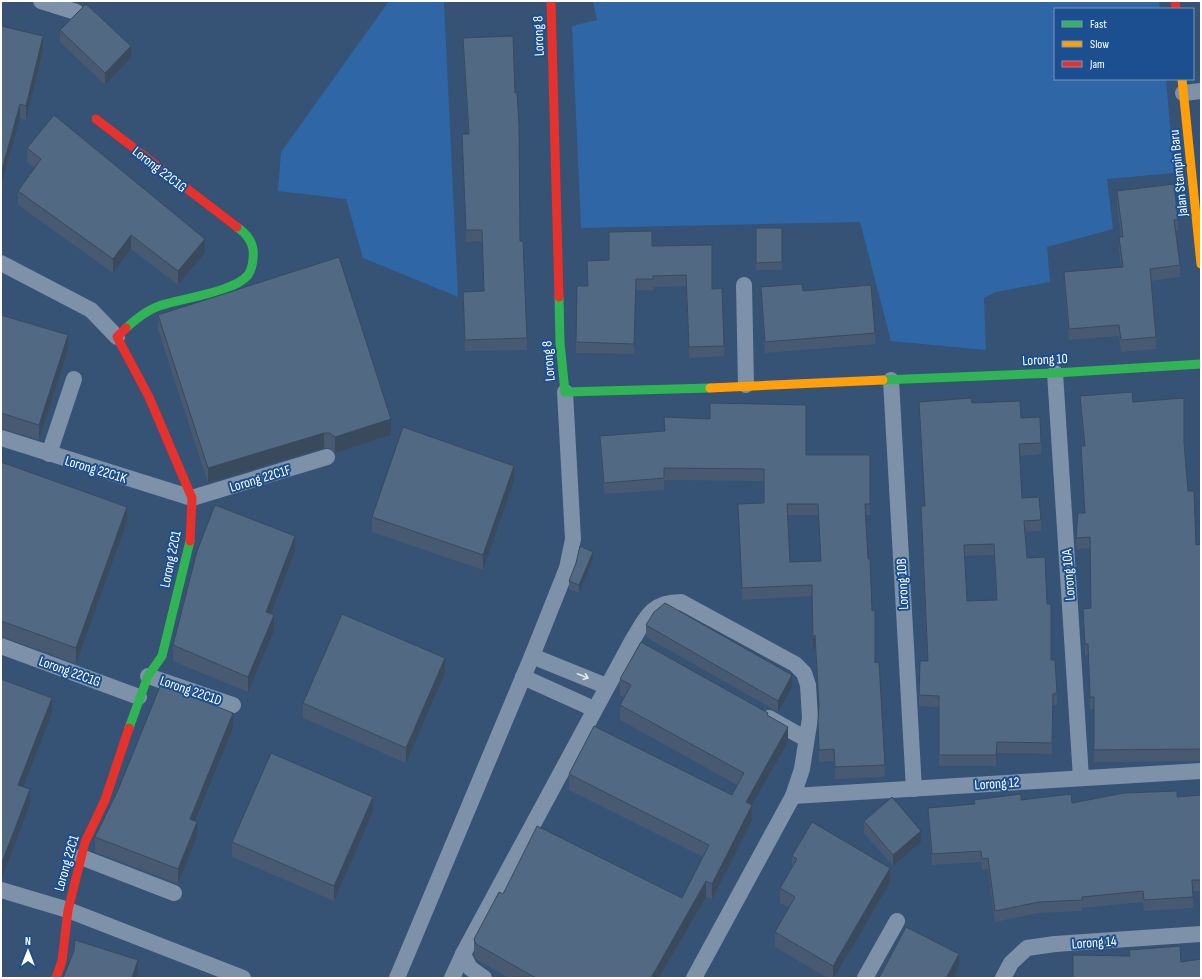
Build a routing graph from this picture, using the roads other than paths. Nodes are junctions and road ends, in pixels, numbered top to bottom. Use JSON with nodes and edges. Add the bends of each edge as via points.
{"nodes":[{"id":1,"x":41,"y":1,"type":"edge"},
{"id":2,"x":551,"y":1,"type":"edge"},
{"id":3,"x":76,"y":12,"type":"edge"},
{"id":4,"x":1183,"y":86,"type":"edge"},
{"id":5,"x":1201,"y":91,"type":"edge"},
{"id":6,"x":96,"y":119,"type":"dead end"},
{"id":7,"x":1,"y":263,"type":"edge"},
{"id":8,"x":1201,"y":264,"type":"edge"},
{"id":9,"x":744,"y":285,"type":"dead end"},
{"id":10,"x":117,"y":336,"type":"junction"},
{"id":11,"x":1201,"y":364,"type":"edge"},
{"id":12,"x":1055,"y":373,"type":"junction"},
{"id":13,"x":74,"y":379,"type":"dead end"},
{"id":14,"x":891,"y":380,"type":"junction"},
{"id":15,"x":746,"y":385,"type":"junction"},
{"id":16,"x":565,"y":392,"type":"junction"},
{"id":17,"x":1,"y":438,"type":"edge"},
{"id":18,"x":49,"y":454,"type":"junction"},
{"id":19,"x":327,"y":457,"type":"dead end"},
{"id":20,"x":192,"y":498,"type":"junction"},
{"id":21,"x":1,"y":646,"type":"edge"},
{"id":22,"x":532,"y":656,"type":"junction"},
{"id":23,"x":148,"y":676,"type":"junction"},
{"id":24,"x":523,"y":677,"type":"junction"},
{"id":25,"x":606,"y":686,"type":"junction"},
{"id":26,"x":139,"y":697,"type":"junction"},
{"id":27,"x":233,"y":705,"type":"dead end"},
{"id":28,"x":594,"y":709,"type":"junction"},
{"id":29,"x":752,"y":709,"type":"edge"},
{"id":30,"x":806,"y":739,"type":"junction"},
{"id":31,"x":1201,"y":771,"type":"edge"},
{"id":32,"x":1081,"y":778,"type":"junction"},
{"id":33,"x":914,"y":789,"type":"junction"},
{"id":34,"x":793,"y":796,"type":"junction"},
{"id":35,"x":82,"y":857,"type":"junction"},
{"id":36,"x":1,"y":890,"type":"edge"},
{"id":37,"x":174,"y":893,"type":"dead end"},
{"id":38,"x":68,"y":910,"type":"junction"},
{"id":39,"x":897,"y":921,"type":"dead end"},
{"id":40,"x":1201,"y":934,"type":"edge"},
{"id":41,"x":463,"y":954,"type":"junction"},
{"id":42,"x":56,"y":978,"type":"edge"},
{"id":43,"x":243,"y":978,"type":"edge"},
{"id":44,"x":397,"y":978,"type":"edge"},
{"id":45,"x":452,"y":978,"type":"edge"},
{"id":46,"x":484,"y":978,"type":"edge"},
{"id":47,"x":694,"y":978,"type":"edge"},
{"id":48,"x":865,"y":978,"type":"edge"},
{"id":49,"x":1003,"y":978,"type":"edge"}],
"edges":[{"from":1,"to":3,"type":"street"},
{"from":2,"to":16,"type":"street","name":"Lorong 8","via":[[560,343]]},
{"from":4,"to":5,"type":"street"},
{"from":4,"to":8,"type":"street","name":"Jalan Stampin Baru"},
{"from":6,"to":10,"type":"street","name":"Lorong 22C1G","via":[[245,233],[253,244],[254,258],[248,276],[205,294],[159,306],[128,324]]},
{"from":7,"to":10,"type":"street","via":[[91,310]]},
{"from":9,"to":15,"type":"street"},
{"from":10,"to":20,"type":"street","name":"Lorong 22C1","via":[[149,397]]},
{"from":11,"to":12,"type":"street","name":"Lorong 10"},
{"from":12,"to":14,"type":"street","name":"Lorong 10"},
{"from":12,"to":32,"type":"street","name":"Lorong 10A"},
{"from":13,"to":18,"type":"street"},
{"from":14,"to":15,"type":"street","name":"Lorong 8"},
{"from":14,"to":33,"type":"street","name":"Lorong 10B"},
{"from":15,"to":16,"type":"street","name":"Lorong 8"},
{"from":16,"to":22,"type":"street","via":[[573,539],[567,568]]},
{"from":17,"to":18,"type":"street","name":"Lorong 22C1K"},
{"from":18,"to":20,"type":"street","name":"Lorong 22C1K"},
{"from":19,"to":20,"type":"street","name":"Lorong 22C1F"},
{"from":20,"to":23,"type":"street","name":"Lorong 22C1","via":[[191,538],[162,656]]},
{"from":21,"to":26,"type":"street","name":"Lorong 22C1G"},
{"from":22,"to":24,"type":"street"},
{"from":22,"to":25,"type":"street","one_way":true},
{"from":23,"to":26,"type":"street","name":"Lorong 22C1"},
{"from":23,"to":27,"type":"street","name":"Lorong 22C1D"},
{"from":24,"to":28,"type":"street"},
{"from":24,"to":44,"type":"street"},
{"from":25,"to":28,"type":"street"},
{"from":25,"to":30,"type":"street","via":[[638,644],[649,613],[664,603],[681,602],[796,664],[804,673],[808,685],[810,718]]},
{"from":26,"to":35,"type":"street","name":"Lorong 22C1","via":[[105,800],[85,842]]},
{"from":28,"to":41,"type":"street"},
{"from":29,"to":30,"type":"street"},
{"from":30,"to":34,"type":"street","via":[[802,769]]},
{"from":31,"to":32,"type":"street","name":"Lorong 12"},
{"from":32,"to":33,"type":"street","name":"Lorong 12"},
{"from":33,"to":34,"type":"street","name":"Lorong 12"},
{"from":34,"to":47,"type":"street"},
{"from":35,"to":37,"type":"street"},
{"from":35,"to":38,"type":"street","name":"Lorong 22C1"},
{"from":36,"to":38,"type":"street"},
{"from":38,"to":42,"type":"street","name":"Lorong 22C1","via":[[62,961]]},
{"from":38,"to":43,"type":"street"},
{"from":39,"to":48,"type":"street"},
{"from":40,"to":49,"type":"street","name":"Lorong 14","via":[[1027,948],[1011,963]]},
{"from":41,"to":45,"type":"street"},
{"from":41,"to":46,"type":"street","via":[[470,968]]}]}
